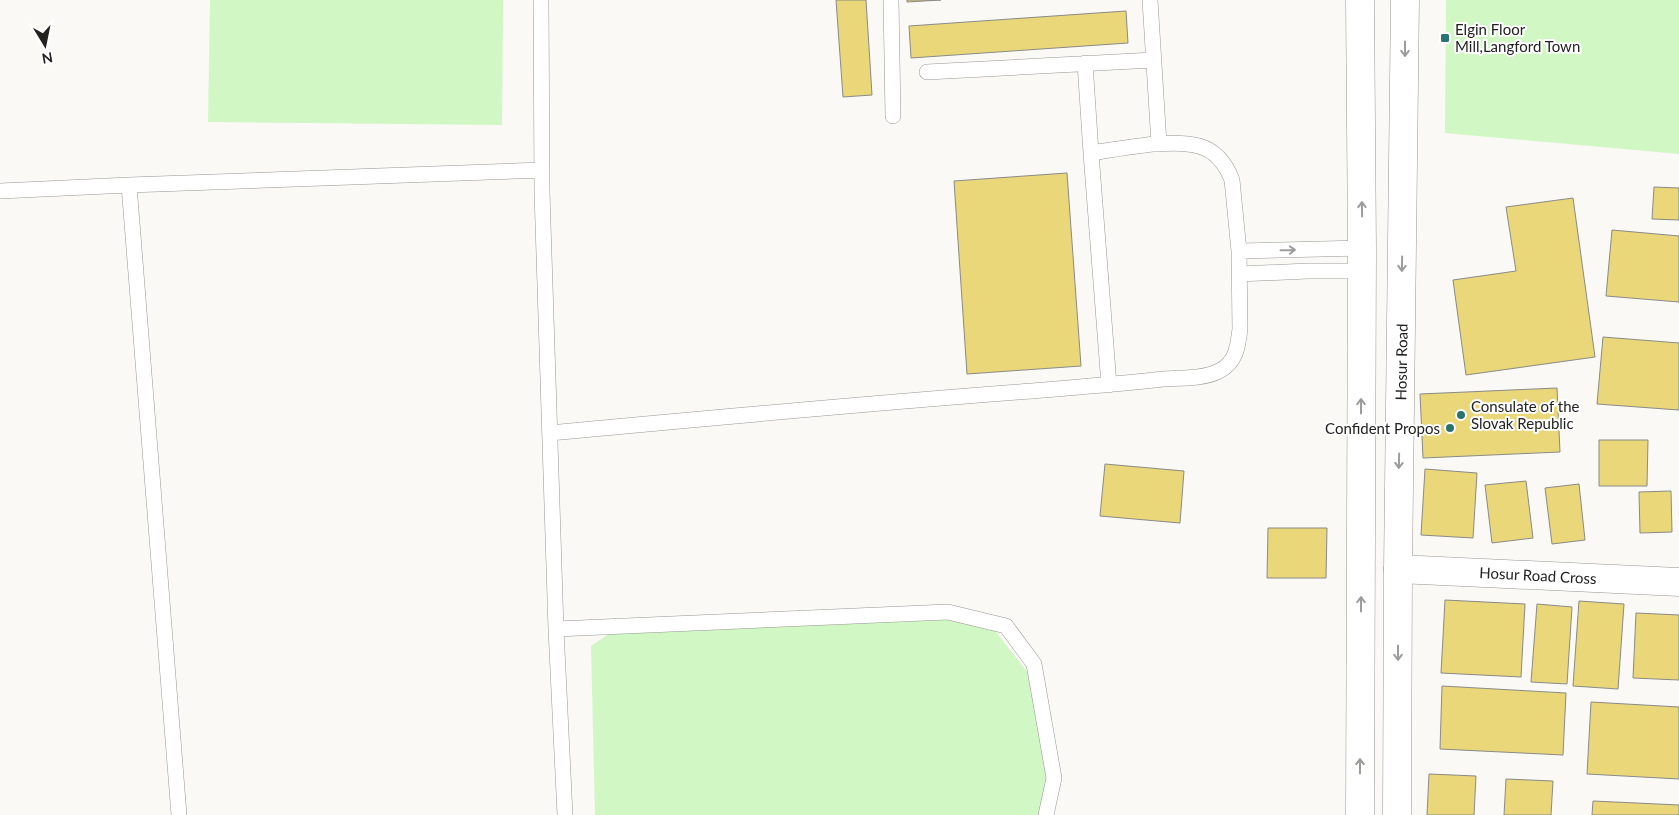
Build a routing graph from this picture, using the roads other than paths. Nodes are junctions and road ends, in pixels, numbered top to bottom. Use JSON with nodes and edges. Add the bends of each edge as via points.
{"nodes":[{"id":1,"x":541,"y":0,"type":"edge"},
{"id":2,"x":891,"y":0,"type":"edge"},
{"id":3,"x":1150,"y":0,"type":"edge"},
{"id":4,"x":1360,"y":0,"type":"edge"},
{"id":5,"x":1405,"y":0,"type":"edge"},
{"id":6,"x":1154,"y":60,"type":"junction"},
{"id":7,"x":1085,"y":63,"type":"junction"},
{"id":8,"x":927,"y":72,"type":"dead end"},
{"id":9,"x":893,"y":116,"type":"dead end"},
{"id":10,"x":1159,"y":144,"type":"junction"},
{"id":11,"x":1090,"y":152,"type":"junction"},
{"id":12,"x":542,"y":170,"type":"junction"},
{"id":13,"x":129,"y":185,"type":"junction"},
{"id":14,"x":0,"y":191,"type":"edge"},
{"id":15,"x":1239,"y":251,"type":"junction"},
{"id":16,"x":1362,"y":260,"type":"junction"},
{"id":17,"x":1239,"y":274,"type":"junction"},
{"id":18,"x":1109,"y":385,"type":"junction"},
{"id":19,"x":550,"y":433,"type":"junction"},
{"id":20,"x":1398,"y":569,"type":"junction"},
{"id":21,"x":1679,"y":582,"type":"edge"},
{"id":22,"x":556,"y":629,"type":"junction"},
{"id":23,"x":179,"y":815,"type":"edge"},
{"id":24,"x":565,"y":815,"type":"edge"},
{"id":25,"x":1046,"y":815,"type":"edge"},
{"id":26,"x":1360,"y":815,"type":"edge"},
{"id":27,"x":1397,"y":815,"type":"edge"}],
"edges":[{"from":1,"to":12,"type":"lane"},
{"from":2,"to":9,"type":"lane"},
{"from":3,"to":6,"type":"lane"},
{"from":16,"to":4,"type":"main road","one_way":true},
{"from":5,"to":20,"type":"main road","name":"Hosur Road","one_way":true},
{"from":6,"to":7,"type":"lane"},
{"from":6,"to":10,"type":"lane"},
{"from":7,"to":8,"type":"lane"},
{"from":7,"to":11,"type":"lane"},
{"from":10,"to":11,"type":"lane"},
{"from":10,"to":15,"type":"lane","via":[[1199,146],[1222,160],[1232,180]]},
{"from":11,"to":18,"type":"lane"},
{"from":12,"to":13,"type":"lane"},
{"from":12,"to":19,"type":"lane"},
{"from":13,"to":14,"type":"lane"},
{"from":13,"to":23,"type":"lane"},
{"from":15,"to":16,"type":"lane","one_way":true},
{"from":15,"to":17,"type":"lane"},
{"from":16,"to":17,"type":"lane","via":[[1308,271]]},
{"from":26,"to":16,"type":"main road","one_way":true},
{"from":17,"to":18,"type":"lane","via":[[1239,341],[1236,354],[1227,367],[1210,374]]},
{"from":18,"to":19,"type":"lane","via":[[880,402]]},
{"from":19,"to":22,"type":"lane"},
{"from":20,"to":21,"type":"main road","name":"Hosur Road Cross"},
{"from":20,"to":27,"type":"main road","name":"Hosur Road","one_way":true},
{"from":22,"to":24,"type":"lane"},
{"from":22,"to":25,"type":"lane","via":[[948,612],[1006,626],[1034,664],[1054,778]]}]}
